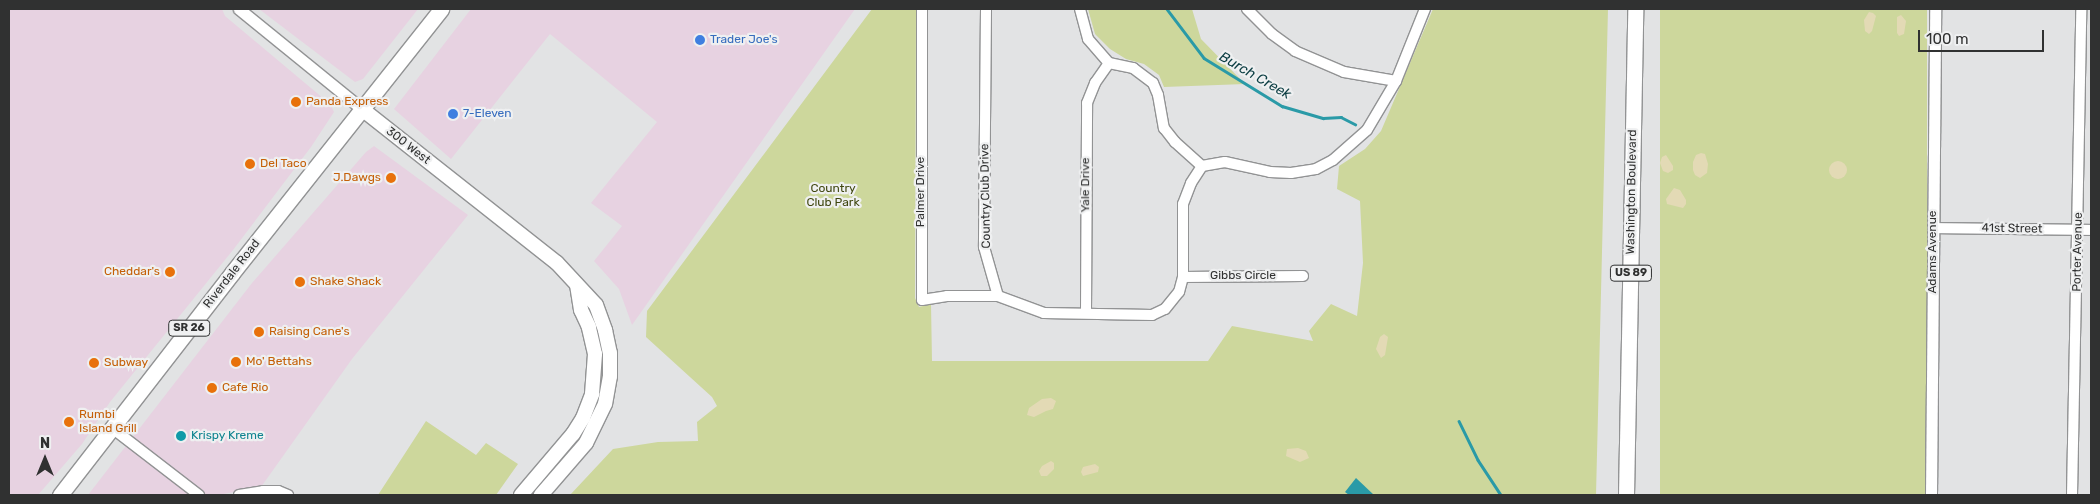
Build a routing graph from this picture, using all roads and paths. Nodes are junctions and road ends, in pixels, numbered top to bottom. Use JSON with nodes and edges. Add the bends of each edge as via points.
{"nodes":[{"id":1,"x":238,"y":9,"type":"edge"},
{"id":2,"x":441,"y":9,"type":"edge"},
{"id":3,"x":922,"y":9,"type":"edge"},
{"id":4,"x":986,"y":9,"type":"edge"},
{"id":5,"x":1080,"y":9,"type":"edge"},
{"id":6,"x":1248,"y":9,"type":"edge"},
{"id":7,"x":1425,"y":9,"type":"edge"},
{"id":8,"x":1636,"y":9,"type":"edge"},
{"id":9,"x":1935,"y":9,"type":"edge"},
{"id":10,"x":2081,"y":9,"type":"edge"},
{"id":11,"x":1109,"y":62,"type":"junction"},
{"id":12,"x":1396,"y":81,"type":"junction"},
{"id":13,"x":362,"y":109,"type":"junction"},
{"id":14,"x":1202,"y":166,"type":"junction"},
{"id":15,"x":1933,"y":228,"type":"junction"},
{"id":16,"x":2078,"y":230,"type":"junction"},
{"id":17,"x":2091,"y":230,"type":"edge"},
{"id":18,"x":1303,"y":276,"type":"dead end"},
{"id":19,"x":1183,"y":277,"type":"junction"},
{"id":20,"x":577,"y":285,"type":"junction"},
{"id":21,"x":998,"y":296,"type":"junction"},
{"id":22,"x":1086,"y":314,"type":"junction"},
{"id":23,"x":112,"y":428,"type":"junction"},
{"id":24,"x":281,"y":494,"type":"edge"},
{"id":25,"x":60,"y":495,"type":"edge"},
{"id":26,"x":199,"y":495,"type":"edge"},
{"id":27,"x":239,"y":495,"type":"edge"},
{"id":28,"x":521,"y":495,"type":"edge"},
{"id":29,"x":541,"y":495,"type":"edge"},
{"id":30,"x":1626,"y":495,"type":"edge"},
{"id":31,"x":1931,"y":495,"type":"edge"},
{"id":32,"x":2072,"y":495,"type":"edge"}],
"edges":[{"from":1,"to":13,"type":"street","name":"300 West"},
{"from":2,"to":13,"type":"main road","number":"SR 26"},
{"from":3,"to":21,"type":"street","name":"Palmer Drive","via":[[922,300],[947,296]]},
{"from":4,"to":21,"type":"street","name":"Country Club Drive","via":[[984,247]]},
{"from":5,"to":11,"type":"street","via":[[1088,38]]},
{"from":6,"to":12,"type":"street","via":[[1272,34],[1295,51],[1344,72]]},
{"from":7,"to":12,"type":"street"},
{"from":8,"to":30,"type":"main road","name":"Washington Boulevard","number":"US 89"},
{"from":9,"to":15,"type":"street","name":"Adams Avenue"},
{"from":10,"to":16,"type":"street","name":"Porter Avenue"},
{"from":11,"to":14,"type":"street","via":[[1133,68],[1152,83],[1158,95],[1164,128]]},
{"from":11,"to":22,"type":"street","name":"Yale Drive","via":[[1087,102]]},
{"from":12,"to":14,"type":"street","via":[[1367,130],[1333,160],[1316,169],[1291,173],[1225,162]]},
{"from":13,"to":20,"type":"main road","name":"300 West","via":[[557,263]]},
{"from":13,"to":23,"type":"main road","name":"Riverdale Road","number":"SR 26"},
{"from":14,"to":19,"type":"street","via":[[1183,204]]},
{"from":15,"to":16,"type":"street","name":"41st Street"},
{"from":15,"to":31,"type":"street","name":"Adams Avenue"},
{"from":16,"to":17,"type":"street","name":"41st Street"},
{"from":16,"to":32,"type":"street","name":"Porter Avenue"},
{"from":18,"to":19,"type":"street","name":"Gibbs Circle"},
{"from":19,"to":22,"type":"street","via":[[1180,292],[1173,302],[1152,315]]},
{"from":20,"to":28,"type":"main road","via":[[581,310],[594,347],[592,394],[574,434]]},
{"from":20,"to":29,"type":"main road","name":"300 West","via":[[596,305],[605,330],[610,360],[608,390],[600,418],[590,437]]},
{"from":21,"to":22,"type":"street","via":[[1044,313]]},
{"from":23,"to":25,"type":"main road","name":"Riverdale Road","number":"SR 26"},
{"from":23,"to":26,"type":"street"},
{"from":24,"to":27,"type":"street"}]}
